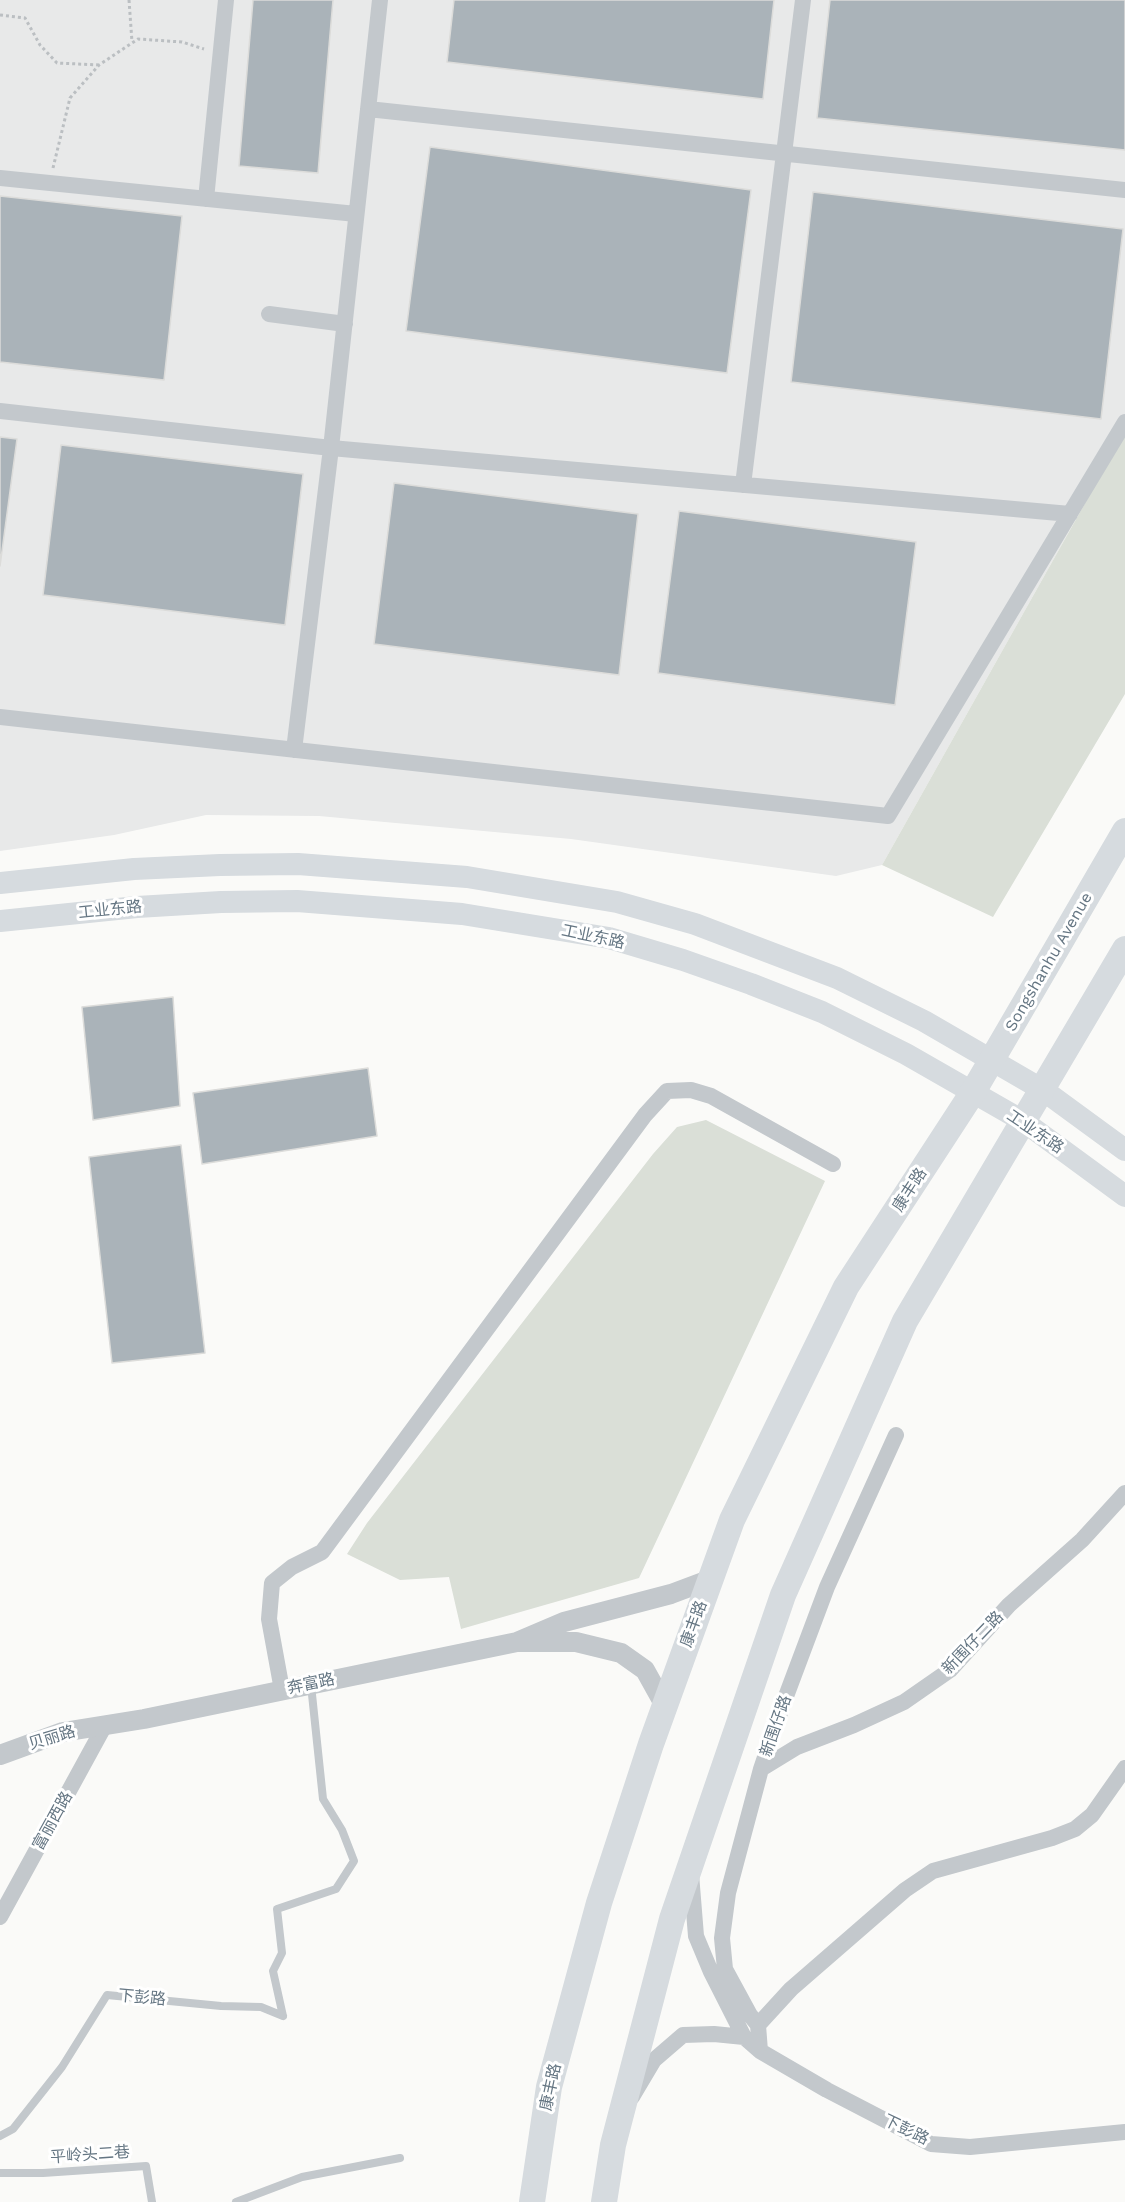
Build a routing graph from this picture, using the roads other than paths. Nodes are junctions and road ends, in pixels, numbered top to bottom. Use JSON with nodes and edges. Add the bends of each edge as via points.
{"nodes":[{"id":1,"x":226,"y":0,"type":"edge"},
{"id":2,"x":380,"y":0,"type":"edge"},
{"id":3,"x":803,"y":0,"type":"edge"},
{"id":4,"x":368,"y":109,"type":"junction"},
{"id":5,"x":784,"y":153,"type":"junction"},
{"id":6,"x":0,"y":178,"type":"edge"},
{"id":7,"x":1125,"y":190,"type":"edge"},
{"id":8,"x":206,"y":199,"type":"junction"},
{"id":9,"x":356,"y":214,"type":"junction"},
{"id":10,"x":269,"y":314,"type":"dead end"},
{"id":11,"x":345,"y":324,"type":"junction"},
{"id":12,"x":0,"y":411,"type":"edge"},
{"id":13,"x":1125,"y":422,"type":"edge"},
{"id":14,"x":331,"y":448,"type":"junction"},
{"id":15,"x":742,"y":485,"type":"junction"},
{"id":16,"x":1070,"y":514,"type":"junction"},
{"id":17,"x":0,"y":717,"type":"edge"},
{"id":18,"x":294,"y":750,"type":"junction"},
{"id":19,"x":1125,"y":831,"type":"edge"},
{"id":20,"x":0,"y":883,"type":"edge"},
{"id":21,"x":0,"y":921,"type":"edge"},
{"id":22,"x":1125,"y":950,"type":"edge"},
{"id":23,"x":992,"y":1060,"type":"junction"},
{"id":24,"x":1043,"y":1090,"type":"junction"},
{"id":25,"x":973,"y":1092,"type":"junction"},
{"id":26,"x":1023,"y":1121,"type":"junction"},
{"id":27,"x":1125,"y":1150,"type":"edge"},
{"id":28,"x":833,"y":1164,"type":"dead end"},
{"id":29,"x":1125,"y":1196,"type":"edge"},
{"id":30,"x":896,"y":1435,"type":"dead end"},
{"id":31,"x":1125,"y":1493,"type":"edge"},
{"id":32,"x":711,"y":1579,"type":"junction"},
{"id":33,"x":517,"y":1642,"type":"junction"},
{"id":34,"x":311,"y":1684,"type":"junction"},
{"id":35,"x":282,"y":1690,"type":"junction"},
{"id":36,"x":665,"y":1706,"type":"junction"},
{"id":37,"x":105,"y":1725,"type":"junction"},
{"id":38,"x":0,"y":1755,"type":"edge"},
{"id":39,"x":1125,"y":1768,"type":"edge"},
{"id":40,"x":761,"y":1769,"type":"junction"},
{"id":41,"x":691,"y":1865,"type":"junction"},
{"id":42,"x":0,"y":1917,"type":"edge"},
{"id":43,"x":758,"y":2025,"type":"junction"},
{"id":44,"x":744,"y":2037,"type":"junction"},
{"id":45,"x":760,"y":2050,"type":"junction"},
{"id":46,"x":621,"y":2116,"type":"junction"},
{"id":47,"x":1125,"y":2132,"type":"edge"},
{"id":48,"x":0,"y":2136,"type":"edge"},
{"id":49,"x":400,"y":2158,"type":"dead end"},
{"id":50,"x":0,"y":2173,"type":"edge"},
{"id":51,"x":152,"y":2202,"type":"edge"},
{"id":52,"x":236,"y":2202,"type":"edge"},
{"id":53,"x":532,"y":2202,"type":"edge"},
{"id":54,"x":604,"y":2202,"type":"edge"}],
"edges":[{"from":1,"to":8,"type":"street"},
{"from":2,"to":4,"type":"street"},
{"from":3,"to":5,"type":"street"},
{"from":4,"to":5,"type":"street"},
{"from":4,"to":9,"type":"street"},
{"from":5,"to":7,"type":"street"},
{"from":5,"to":15,"type":"street"},
{"from":6,"to":8,"type":"street"},
{"from":8,"to":9,"type":"street"},
{"from":9,"to":11,"type":"street"},
{"from":10,"to":11,"type":"street"},
{"from":11,"to":14,"type":"street"},
{"from":12,"to":14,"type":"street"},
{"from":13,"to":16,"type":"street"},
{"from":14,"to":15,"type":"street"},
{"from":14,"to":18,"type":"street"},
{"from":15,"to":16,"type":"street"},
{"from":16,"to":18,"type":"street","via":[[888,816]]},
{"from":17,"to":18,"type":"street"},
{"from":19,"to":23,"type":"main road","name":"Songshanhu Avenue"},
{"from":20,"to":23,"type":"main road","via":[[134,869],[298,864],[456,876],[546,888],[617,902],[764,949],[837,978]]},
{"from":21,"to":25,"type":"main road","name":"工业东路","via":[[137,907],[297,901],[462,914],[540,925],[609,938],[761,988],[822,1012]]},
{"from":22,"to":24,"type":"main road"},
{"from":23,"to":24,"type":"main road"},
{"from":23,"to":25,"type":"main road","name":"Songshanhu Avenue"},
{"from":24,"to":26,"type":"main road"},
{"from":24,"to":27,"type":"main road"},
{"from":25,"to":26,"type":"main road","name":"工业东路"},
{"from":25,"to":32,"type":"main road","name":"康丰路","via":[[846,1287],[732,1520]]},
{"from":26,"to":29,"type":"main road","name":"工业东路"},
{"from":26,"to":41,"type":"main road","via":[[900,1332],[783,1594]]},
{"from":28,"to":35,"type":"street","via":[[711,1096],[691,1090],[667,1091],[645,1115],[322,1552],[292,1567],[272,1583],[269,1619]]},
{"from":30,"to":40,"type":"street","name":"新围仔路","via":[[827,1587]]},
{"from":31,"to":40,"type":"street","name":"新围仔二路","via":[[1082,1540],[1009,1605],[950,1670],[904,1702],[797,1747]]},
{"from":32,"to":33,"type":"street","via":[[671,1594],[564,1622]]},
{"from":32,"to":36,"type":"main road","name":"康丰路"},
{"from":33,"to":34,"type":"street","name":"奔富路"},
{"from":33,"to":36,"type":"street","via":[[576,1642],[621,1653],[645,1670]]},
{"from":34,"to":35,"type":"street","name":"奔富路"},
{"from":34,"to":48,"type":"lane","name":"下彭路","via":[[323,1798],[354,1861],[336,1889],[277,1909],[282,1953],[273,1971],[283,2016],[261,2007],[107,1995],[62,2067],[13,2129]]},
{"from":35,"to":37,"type":"street","name":"奔富路"},
{"from":36,"to":53,"type":"main road","name":"康丰路","via":[[599,1903],[549,2088]]},
{"from":37,"to":38,"type":"street","name":"贝丽路","via":[[63,1732]]},
{"from":37,"to":42,"type":"street","name":"富丽西路"},
{"from":39,"to":43,"type":"street","via":[[1092,1815],[1075,1829],[933,1871],[905,1890],[792,1989]]},
{"from":40,"to":43,"type":"street","name":"新围仔路","via":[[728,1893],[722,1938],[725,1969]]},
{"from":41,"to":44,"type":"street","name":"下彭路","via":[[696,1936]]},
{"from":41,"to":46,"type":"main road","via":[[672,1920]]},
{"from":43,"to":45,"type":"street"},
{"from":44,"to":45,"type":"street","name":"下彭路"},
{"from":44,"to":46,"type":"street","via":[[683,2036],[654,2060]]},
{"from":45,"to":47,"type":"street","name":"下彭路","via":[[931,2144],[970,2147]]},
{"from":46,"to":54,"type":"main road"},
{"from":49,"to":52,"type":"lane","via":[[302,2177]]},
{"from":50,"to":51,"type":"lane","name":"平岭头二巷","via":[[146,2166]]}]}
